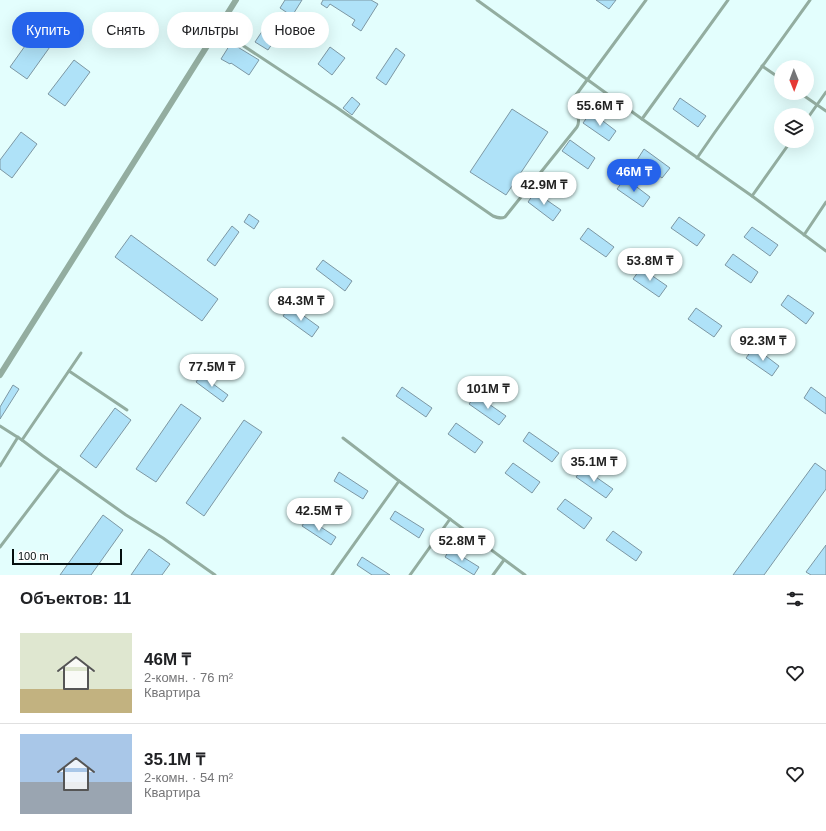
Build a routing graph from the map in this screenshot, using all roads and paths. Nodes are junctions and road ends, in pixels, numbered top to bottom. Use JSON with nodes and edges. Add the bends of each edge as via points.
{"nodes":[{"id":1,"x":236,"y":0,"type":"edge"},
{"id":2,"x":477,"y":0,"type":"edge"},
{"id":3,"x":646,"y":0,"type":"edge"},
{"id":4,"x":728,"y":0,"type":"edge"},
{"id":5,"x":810,"y":0,"type":"edge"},
{"id":6,"x":229,"y":12,"type":"edge"},
{"id":7,"x":206,"y":48,"type":"edge"},
{"id":8,"x":247,"y":48,"type":"edge"},
{"id":9,"x":762,"y":66,"type":"junction"},
{"id":10,"x":774,"y":74,"type":"edge"},
{"id":11,"x":588,"y":80,"type":"junction"},
{"id":12,"x":826,"y":92,"type":"edge"},
{"id":13,"x":810,"y":100,"type":"edge"},
{"id":14,"x":817,"y":105,"type":"junction"},
{"id":15,"x":814,"y":109,"type":"edge"},
{"id":16,"x":826,"y":111,"type":"edge"},
{"id":17,"x":642,"y":118,"type":"junction"},
{"id":18,"x":786,"y":148,"type":"edge"},
{"id":19,"x":697,"y":158,"type":"junction"},
{"id":20,"x":752,"y":196,"type":"junction"},
{"id":21,"x":826,"y":202,"type":"edge"},
{"id":22,"x":804,"y":235,"type":"junction"},
{"id":23,"x":826,"y":251,"type":"edge"},
{"id":24,"x":81,"y":353,"type":"dead end"},
{"id":25,"x":69,"y":371,"type":"junction"},
{"id":26,"x":0,"y":375,"type":"edge"},
{"id":27,"x":127,"y":410,"type":"dead end"},
{"id":28,"x":0,"y":426,"type":"edge"},
{"id":29,"x":18,"y":437,"type":"junction"},
{"id":30,"x":343,"y":438,"type":"dead end"},
{"id":31,"x":22,"y":440,"type":"junction"},
{"id":32,"x":0,"y":466,"type":"edge"},
{"id":33,"x":60,"y":468,"type":"junction"},
{"id":34,"x":399,"y":481,"type":"junction"},
{"id":35,"x":450,"y":519,"type":"junction"},
{"id":36,"x":0,"y":547,"type":"edge"},
{"id":37,"x":504,"y":560,"type":"junction"},
{"id":38,"x":215,"y":575,"type":"edge"},
{"id":39,"x":332,"y":575,"type":"edge"},
{"id":40,"x":410,"y":575,"type":"edge"},
{"id":41,"x":493,"y":575,"type":"edge"},
{"id":42,"x":525,"y":575,"type":"edge"}],
"edges":[{"from":1,"to":6,"type":"street"},
{"from":2,"to":11,"type":"lane"},
{"from":3,"to":11,"type":"lane"},
{"from":4,"to":17,"type":"lane"},
{"from":5,"to":9,"type":"lane"},
{"from":7,"to":26,"type":"street"},
{"from":8,"to":11,"type":"lane","via":[[498,218],[505,217],[577,128],[579,119],[574,101]]},
{"from":9,"to":10,"type":"lane"},
{"from":9,"to":19,"type":"lane"},
{"from":11,"to":17,"type":"lane"},
{"from":12,"to":14,"type":"lane"},
{"from":13,"to":14,"type":"lane"},
{"from":14,"to":15,"type":"lane"},
{"from":14,"to":16,"type":"lane"},
{"from":17,"to":19,"type":"lane"},
{"from":18,"to":20,"type":"lane"},
{"from":19,"to":20,"type":"lane"},
{"from":20,"to":22,"type":"lane"},
{"from":21,"to":22,"type":"lane"},
{"from":22,"to":23,"type":"lane"},
{"from":24,"to":25,"type":"lane"},
{"from":25,"to":27,"type":"lane"},
{"from":25,"to":31,"type":"lane"},
{"from":28,"to":29,"type":"lane"},
{"from":29,"to":31,"type":"lane"},
{"from":29,"to":32,"type":"lane"},
{"from":30,"to":34,"type":"lane"},
{"from":31,"to":33,"type":"lane"},
{"from":33,"to":36,"type":"lane"},
{"from":33,"to":38,"type":"lane"},
{"from":34,"to":35,"type":"lane"},
{"from":34,"to":39,"type":"lane"},
{"from":35,"to":37,"type":"lane"},
{"from":35,"to":40,"type":"lane"},
{"from":37,"to":41,"type":"lane"},
{"from":37,"to":42,"type":"lane"}]}
